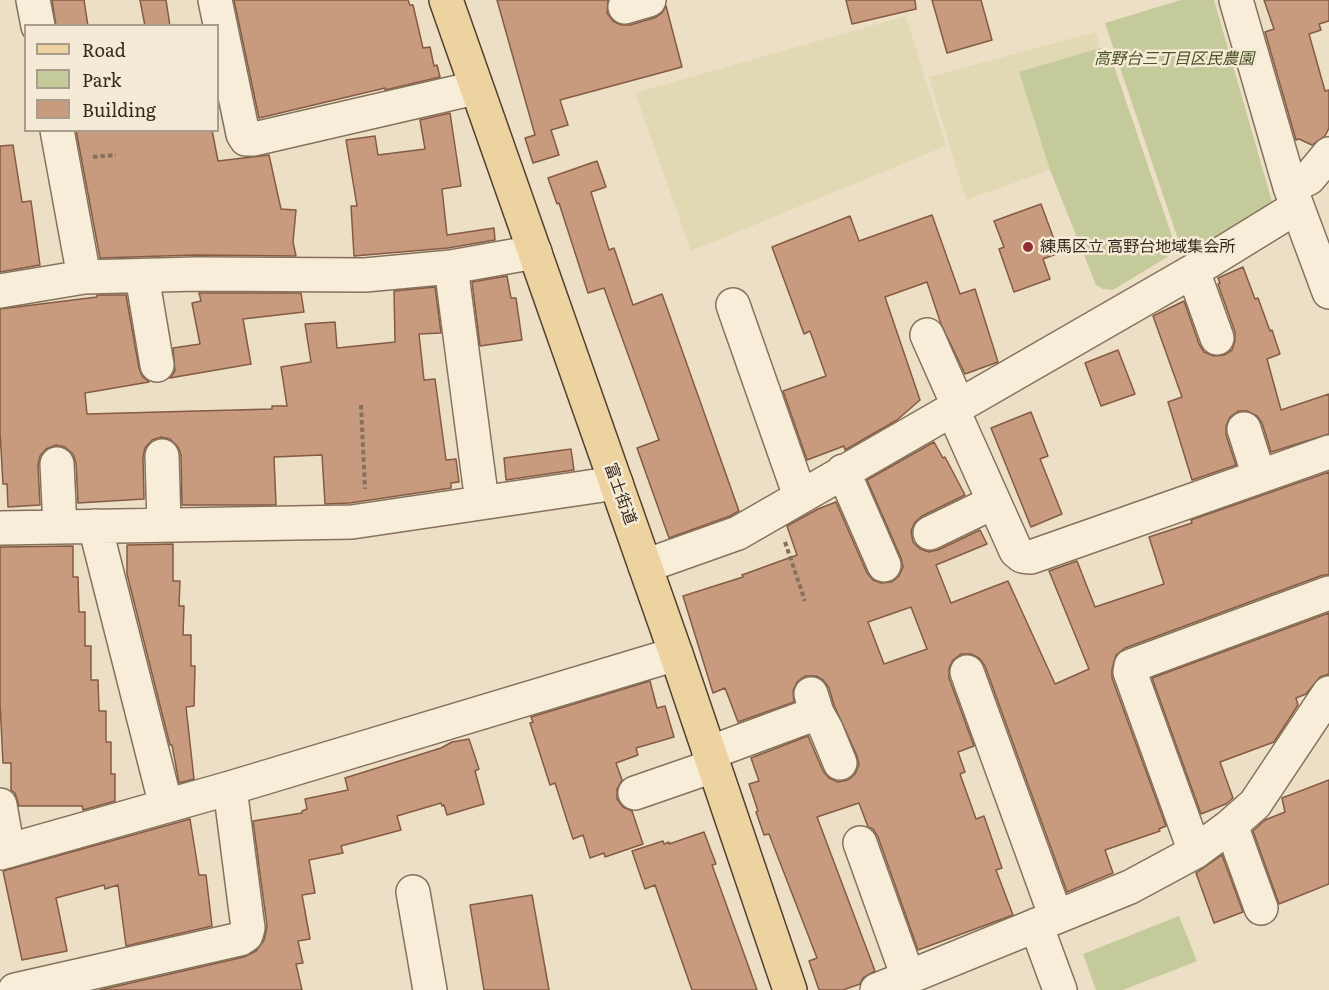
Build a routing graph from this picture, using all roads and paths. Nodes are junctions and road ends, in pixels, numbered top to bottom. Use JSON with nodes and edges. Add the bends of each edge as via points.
{"nodes":[{"id":1,"x":33,"y":0,"type":"edge"},
{"id":2,"x":215,"y":0,"type":"edge"},
{"id":3,"x":446,"y":0,"type":"edge"},
{"id":4,"x":1236,"y":0,"type":"edge"},
{"id":5,"x":38,"y":24,"type":"edge"},
{"id":6,"x":476,"y":88,"type":"junction"},
{"id":7,"x":57,"y":132,"type":"edge"},
{"id":8,"x":1329,"y":154,"type":"edge"},
{"id":9,"x":1294,"y":197,"type":"junction"},
{"id":10,"x":535,"y":252,"type":"junction"},
{"id":11,"x":451,"y":267,"type":"junction"},
{"id":12,"x":1192,"y":271,"type":"junction"},
{"id":13,"x":142,"y":276,"type":"junction"},
{"id":14,"x":84,"y":277,"type":"junction"},
{"id":15,"x":0,"y":291,"type":"edge"},
{"id":16,"x":1329,"y":291,"type":"edge"},
{"id":17,"x":733,"y":305,"type":"dead end"},
{"id":18,"x":927,"y":335,"type":"dead end"},
{"id":19,"x":1217,"y":338,"type":"dead end"},
{"id":20,"x":158,"y":365,"type":"dead end"},
{"id":21,"x":361,"y":405,"type":"dead end"},
{"id":22,"x":955,"y":407,"type":"junction"},
{"id":23,"x":1244,"y":429,"type":"dead end"},
{"id":24,"x":1329,"y":452,"type":"edge"},
{"id":25,"x":162,"y":456,"type":"dead end"},
{"id":26,"x":57,"y":464,"type":"dead end"},
{"id":27,"x":843,"y":471,"type":"junction"},
{"id":28,"x":1259,"y":476,"type":"junction"},
{"id":29,"x":616,"y":483,"type":"junction"},
{"id":30,"x":482,"y":502,"type":"junction"},
{"id":31,"x":994,"y":502,"type":"junction"},
{"id":32,"x":787,"y":504,"type":"junction"},
{"id":33,"x":367,"y":519,"type":"junction"},
{"id":34,"x":164,"y":525,"type":"junction"},
{"id":35,"x":95,"y":526,"type":"junction"},
{"id":36,"x":60,"y":527,"type":"junction"},
{"id":37,"x":0,"y":528,"type":"edge"},
{"id":38,"x":930,"y":533,"type":"dead end"},
{"id":39,"x":884,"y":565,"type":"dead end"},
{"id":40,"x":645,"y":566,"type":"junction"},
{"id":41,"x":1329,"y":593,"type":"edge"},
{"id":42,"x":805,"y":601,"type":"dead end"},
{"id":43,"x":676,"y":654,"type":"junction"},
{"id":44,"x":966,"y":673,"type":"dead end"},
{"id":45,"x":1327,"y":702,"type":"edge"},
{"id":46,"x":711,"y":759,"type":"junction"},
{"id":47,"x":840,"y":763,"type":"dead end"},
{"id":48,"x":230,"y":788,"type":"junction"},
{"id":49,"x":635,"y":793,"type":"dead end"},
{"id":50,"x":0,"y":805,"type":"edge"},
{"id":51,"x":166,"y":806,"type":"junction"},
{"id":52,"x":1231,"y":825,"type":"junction"},
{"id":53,"x":860,"y":843,"type":"dead end"},
{"id":54,"x":4,"y":852,"type":"edge"},
{"id":55,"x":1195,"y":852,"type":"junction"},
{"id":56,"x":413,"y":892,"type":"dead end"},
{"id":57,"x":1261,"y":908,"type":"dead end"},
{"id":58,"x":1046,"y":921,"type":"junction"},
{"id":59,"x":908,"y":977,"type":"junction"},
{"id":60,"x":15,"y":990,"type":"edge"},
{"id":61,"x":430,"y":990,"type":"edge"},
{"id":62,"x":790,"y":990,"type":"edge"},
{"id":63,"x":877,"y":990,"type":"edge"},
{"id":64,"x":1060,"y":990,"type":"edge"}],
"edges":[{"from":1,"to":5,"type":"street"},
{"from":2,"to":6,"type":"street","via":[[246,139]]},
{"from":3,"to":6,"type":"main road","name":"富士街道"},
{"from":4,"to":9,"type":"street"},
{"from":6,"to":10,"type":"main road","name":"富士街道"},
{"from":7,"to":14,"type":"street"},
{"from":8,"to":9,"type":"street"},
{"from":9,"to":12,"type":"street"},
{"from":9,"to":16,"type":"street"},
{"from":10,"to":11,"type":"street"},
{"from":10,"to":29,"type":"main road","name":"富士街道"},
{"from":11,"to":13,"type":"street","via":[[365,275]]},
{"from":11,"to":30,"type":"street"},
{"from":12,"to":19,"type":"street"},
{"from":12,"to":22,"type":"street"},
{"from":13,"to":14,"type":"street"},
{"from":13,"to":20,"type":"street"},
{"from":14,"to":15,"type":"street"},
{"from":17,"to":32,"type":"street"},
{"from":18,"to":22,"type":"street"},
{"from":21,"to":33,"type":"path"},
{"from":22,"to":27,"type":"street"},
{"from":22,"to":31,"type":"street"},
{"from":23,"to":28,"type":"street"},
{"from":24,"to":28,"type":"street"},
{"from":25,"to":34,"type":"street"},
{"from":26,"to":36,"type":"street"},
{"from":27,"to":32,"type":"street"},
{"from":27,"to":39,"type":"street"},
{"from":28,"to":31,"type":"street","via":[[1031,557],[1016,551]]},
{"from":29,"to":30,"type":"street"},
{"from":29,"to":40,"type":"main road","name":"富士街道"},
{"from":30,"to":33,"type":"street"},
{"from":31,"to":38,"type":"street"},
{"from":32,"to":40,"type":"street","via":[[738,532]]},
{"from":32,"to":42,"type":"path"},
{"from":33,"to":34,"type":"street"},
{"from":34,"to":35,"type":"street"},
{"from":35,"to":36,"type":"street"},
{"from":35,"to":51,"type":"street"},
{"from":36,"to":37,"type":"street"},
{"from":40,"to":43,"type":"main road","name":"富士街道"},
{"from":41,"to":55,"type":"street","via":[[1131,666]]},
{"from":43,"to":46,"type":"main road","name":"富士街道"},
{"from":43,"to":48,"type":"street"},
{"from":44,"to":58,"type":"street"},
{"from":45,"to":52,"type":"street","via":[[1255,804]]},
{"from":46,"to":47,"type":"street","via":[[814,704]]},
{"from":46,"to":49,"type":"street"},
{"from":46,"to":62,"type":"main road","name":"富士街道"},
{"from":48,"to":51,"type":"street"},
{"from":48,"to":60,"type":"street","via":[[246,935]]},
{"from":50,"to":54,"type":"street"},
{"from":51,"to":54,"type":"street"},
{"from":52,"to":55,"type":"street"},
{"from":52,"to":57,"type":"street"},
{"from":53,"to":59,"type":"street"},
{"from":55,"to":58,"type":"street","via":[[1130,887]]},
{"from":56,"to":61,"type":"street"},
{"from":58,"to":59,"type":"street"},
{"from":58,"to":64,"type":"street"},
{"from":59,"to":63,"type":"street"}]}
